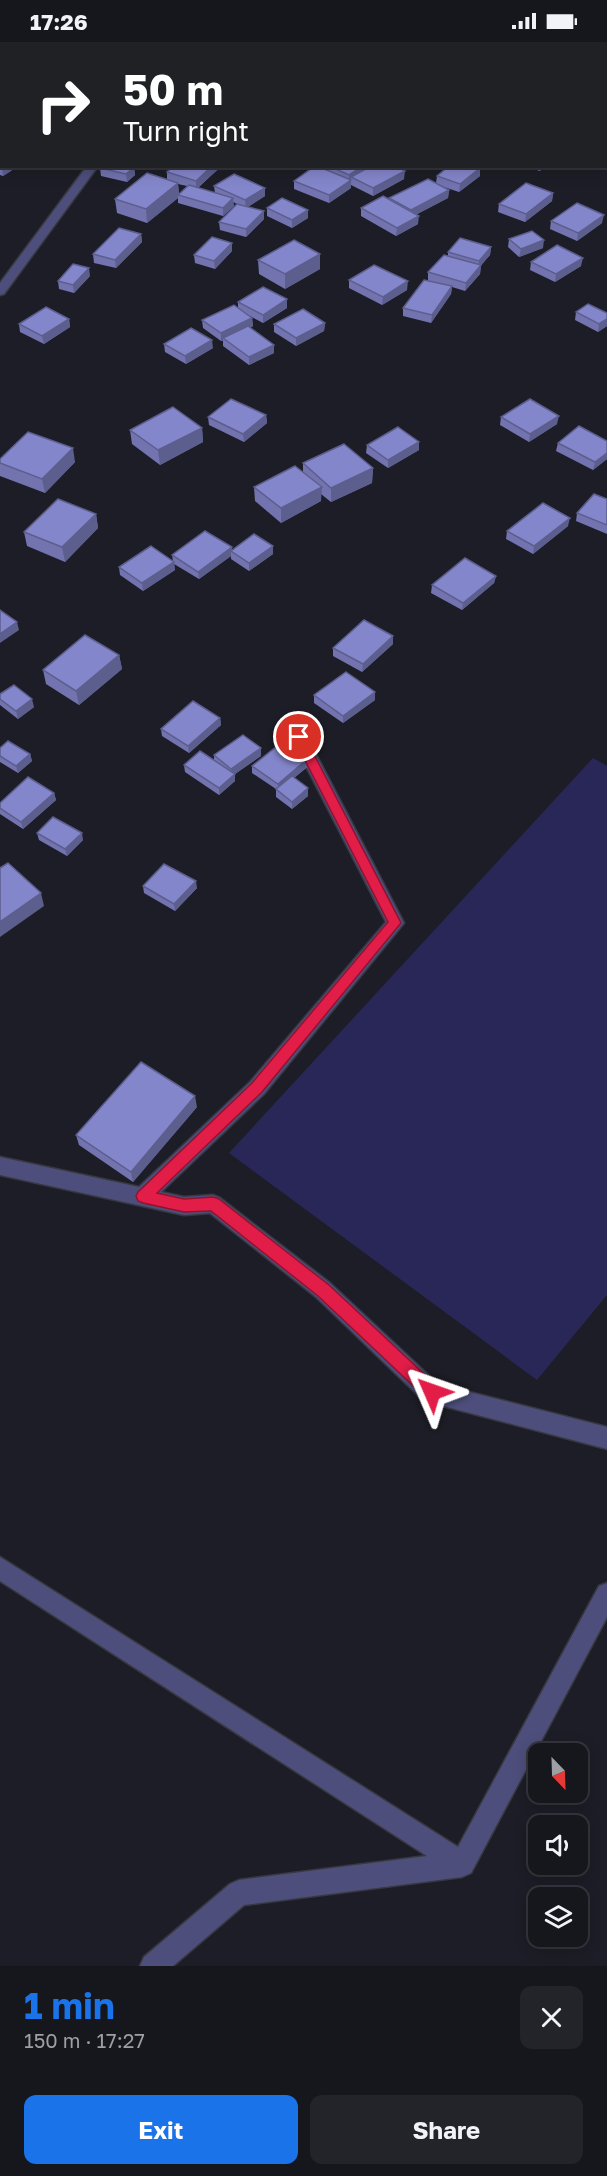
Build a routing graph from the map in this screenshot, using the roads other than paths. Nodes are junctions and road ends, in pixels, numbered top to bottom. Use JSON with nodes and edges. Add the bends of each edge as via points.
{"nodes":[{"id":1,"x":92,"y":168,"type":"edge"},
{"id":2,"x":0,"y":291,"type":"edge"},
{"id":3,"x":299,"y":737,"type":"dead end"},
{"id":4,"x":0,"y":1166,"type":"edge"},
{"id":5,"x":143,"y":1196,"type":"junction"},
{"id":6,"x":607,"y":1438,"type":"edge"},
{"id":7,"x":0,"y":1568,"type":"edge"},
{"id":8,"x":607,"y":1594,"type":"edge"},
{"id":9,"x":462,"y":1864,"type":"junction"},
{"id":10,"x":153,"y":1966,"type":"edge"}],
"edges":[{"from":1,"to":2,"type":"street"},
{"from":3,"to":5,"type":"street","via":[[395,923],[257,1088]]},
{"from":4,"to":5,"type":"street"},
{"from":5,"to":6,"type":"street","via":[[184,1206],[213,1204],[323,1290],[432,1392]]},
{"from":7,"to":9,"type":"street"},
{"from":8,"to":9,"type":"street"},
{"from":9,"to":10,"type":"street","via":[[239,1893]]}]}
